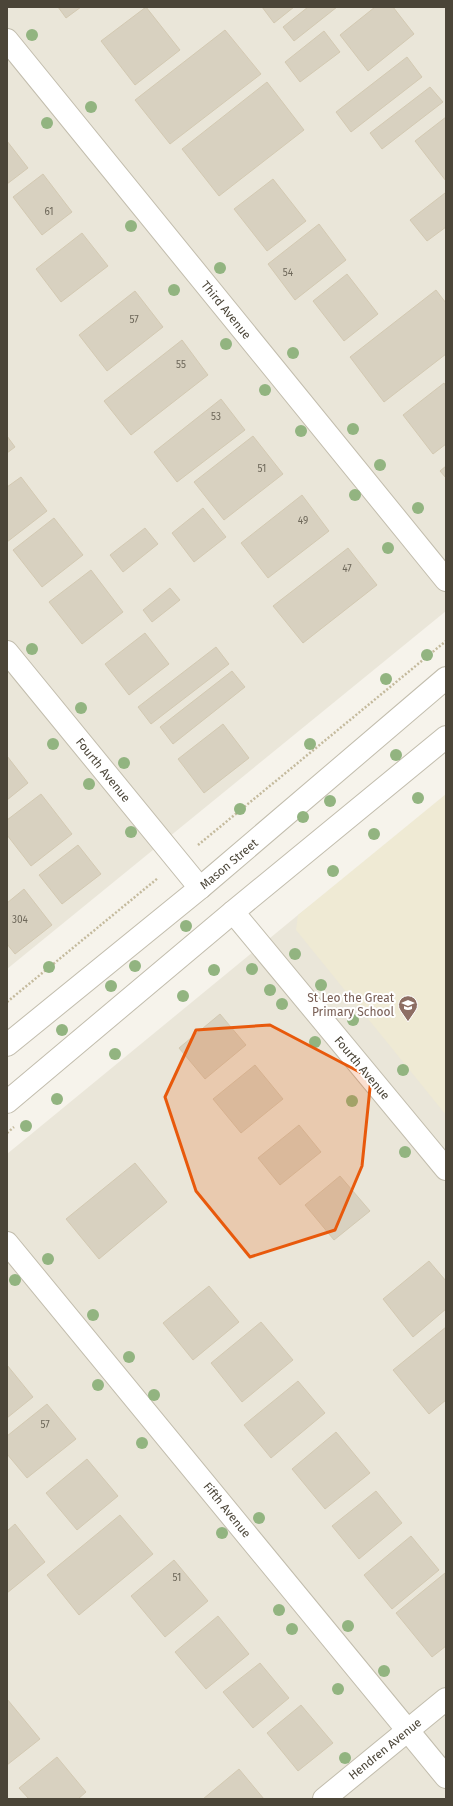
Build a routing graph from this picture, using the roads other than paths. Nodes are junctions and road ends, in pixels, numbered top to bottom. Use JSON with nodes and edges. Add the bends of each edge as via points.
{"nodes":[{"id":1,"x":7,"y":40,"type":"edge"},
{"id":2,"x":446,"y":580,"type":"edge"},
{"id":3,"x":7,"y":652,"type":"edge"},
{"id":4,"x":446,"y":678,"type":"edge"},
{"id":5,"x":446,"y":737,"type":"edge"},
{"id":6,"x":200,"y":888,"type":"junction"},
{"id":7,"x":233,"y":912,"type":"junction"},
{"id":8,"x":7,"y":1045,"type":"edge"},
{"id":9,"x":7,"y":1102,"type":"edge"},
{"id":10,"x":446,"y":1169,"type":"edge"},
{"id":11,"x":7,"y":1243,"type":"edge"},
{"id":12,"x":446,"y":1699,"type":"edge"},
{"id":13,"x":408,"y":1730,"type":"junction"},
{"id":14,"x":446,"y":1777,"type":"edge"},
{"id":15,"x":324,"y":1799,"type":"edge"}],
"edges":[{"from":1,"to":2,"type":"street","name":"Third Avenue"},
{"from":3,"to":6,"type":"street","name":"Fourth Avenue"},
{"from":4,"to":6,"type":"street","name":"Mason Street"},
{"from":5,"to":7,"type":"street"},
{"from":6,"to":8,"type":"street","name":"Mason Street"},
{"from":7,"to":9,"type":"street"},
{"from":7,"to":10,"type":"street","name":"Fourth Avenue"},
{"from":11,"to":13,"type":"street","name":"Fifth Avenue"},
{"from":12,"to":13,"type":"street","name":"Hendren Avenue"},
{"from":13,"to":14,"type":"street","name":"Fifth Avenue"},
{"from":13,"to":15,"type":"street","name":"Hendren Avenue"}]}
